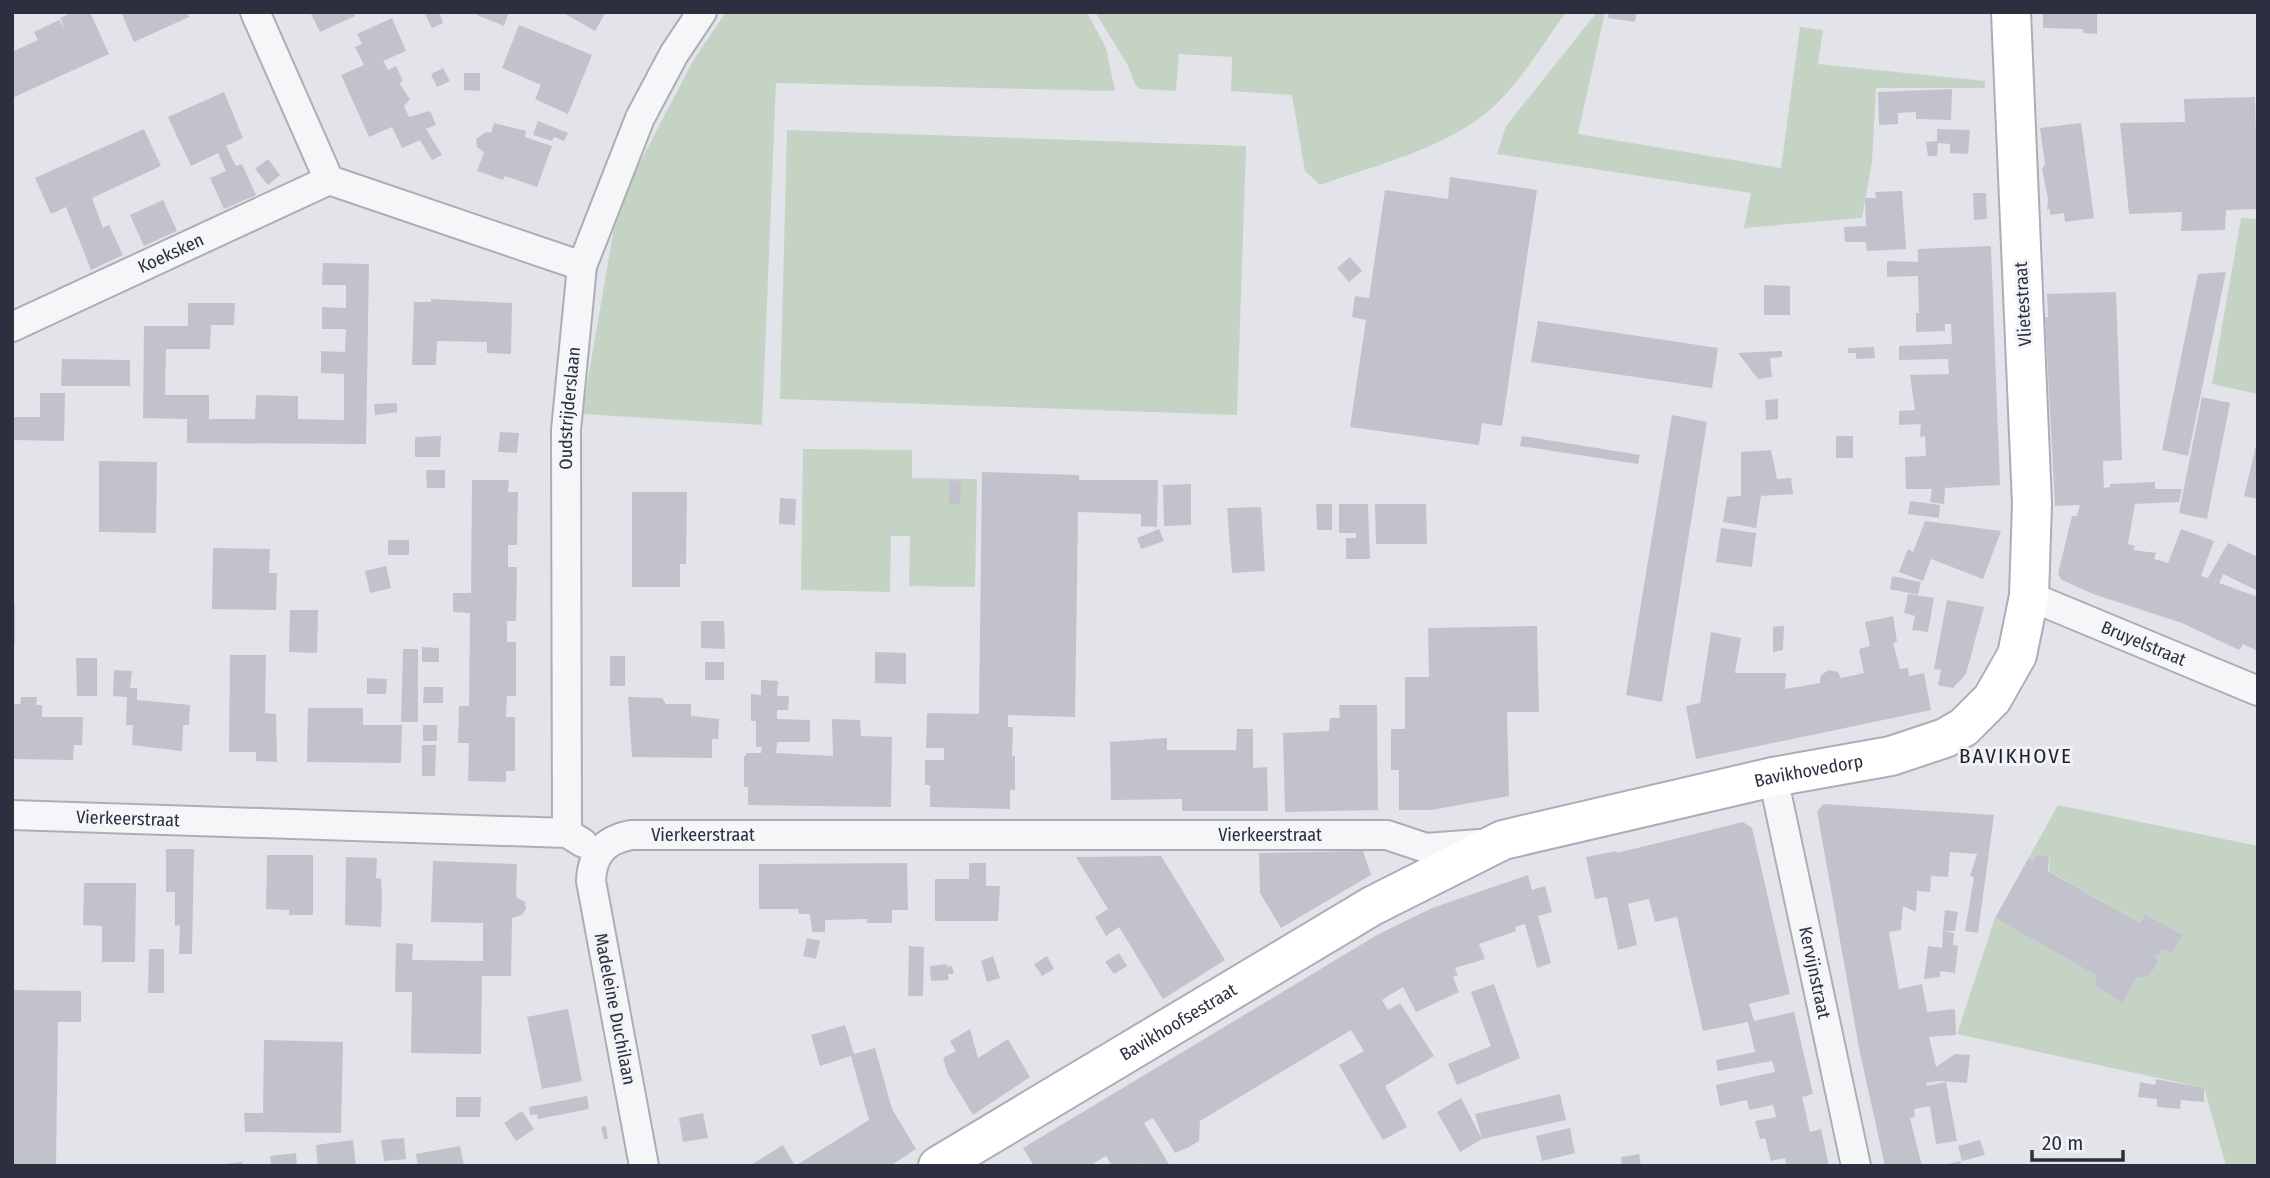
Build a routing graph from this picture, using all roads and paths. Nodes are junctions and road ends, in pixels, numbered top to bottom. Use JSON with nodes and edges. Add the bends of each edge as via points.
{"nodes":[{"id":1,"x":255,"y":12,"type":"edge"},
{"id":2,"x":702,"y":12,"type":"edge"},
{"id":3,"x":2011,"y":12,"type":"edge"},
{"id":4,"x":329,"y":180,"type":"junction"},
{"id":5,"x":582,"y":266,"type":"junction"},
{"id":6,"x":12,"y":327,"type":"edge"},
{"id":7,"x":2029,"y":596,"type":"junction"},
{"id":8,"x":2258,"y":691,"type":"edge"},
{"id":9,"x":1773,"y":777,"type":"junction"},
{"id":10,"x":12,"y":816,"type":"edge"},
{"id":11,"x":567,"y":832,"type":"junction"},
{"id":12,"x":1503,"y":840,"type":"junction"},
{"id":13,"x":1405,"y":842,"type":"junction"},
{"id":14,"x":598,"y":853,"type":"junction"},
{"id":15,"x":1422,"y":883,"type":"junction"},
{"id":16,"x":644,"y":1166,"type":"edge"},
{"id":17,"x":938,"y":1166,"type":"edge"},
{"id":18,"x":1856,"y":1166,"type":"edge"}],
"edges":[{"from":1,"to":4,"type":"street"},
{"from":2,"to":5,"type":"street","name":"Oudstrijderslaan","via":[[640,118]]},
{"from":3,"to":7,"type":"street","name":"Vlietestraat","via":[[2032,504]]},
{"from":4,"to":5,"type":"street"},
{"from":4,"to":6,"type":"street","name":"Koeksken"},
{"from":5,"to":11,"type":"street","name":"Oudstrijderslaan","via":[[566,430]]},
{"from":7,"to":8,"type":"street","name":"Bruyelstraat"},
{"from":7,"to":9,"type":"street","name":"Bavikhovedorp","via":[[2017,655],[2007,678],[1964,727],[1891,756]]},
{"from":9,"to":12,"type":"street","name":"Bavikhovedorp"},
{"from":9,"to":18,"type":"street","name":"Kervijnstraat"},
{"from":10,"to":11,"type":"street","name":"Vierkeerstraat"},
{"from":11,"to":14,"type":"street"},
{"from":12,"to":13,"type":"street","name":"Bavikhovedorp","via":[[1448,848]]},
{"from":12,"to":15,"type":"street","name":"Bavikhovedorp"},
{"from":13,"to":14,"type":"street","name":"Vierkeerstraat","via":[[1387,835],[631,835],[614,838]]},
{"from":13,"to":15,"type":"street","via":[[1416,856]]},
{"from":14,"to":16,"type":"street","name":"Madeleine Duchilaan","via":[[591,881]]},
{"from":15,"to":17,"type":"street","name":"Bavikhoofsestraat","via":[[1372,906]]}]}
